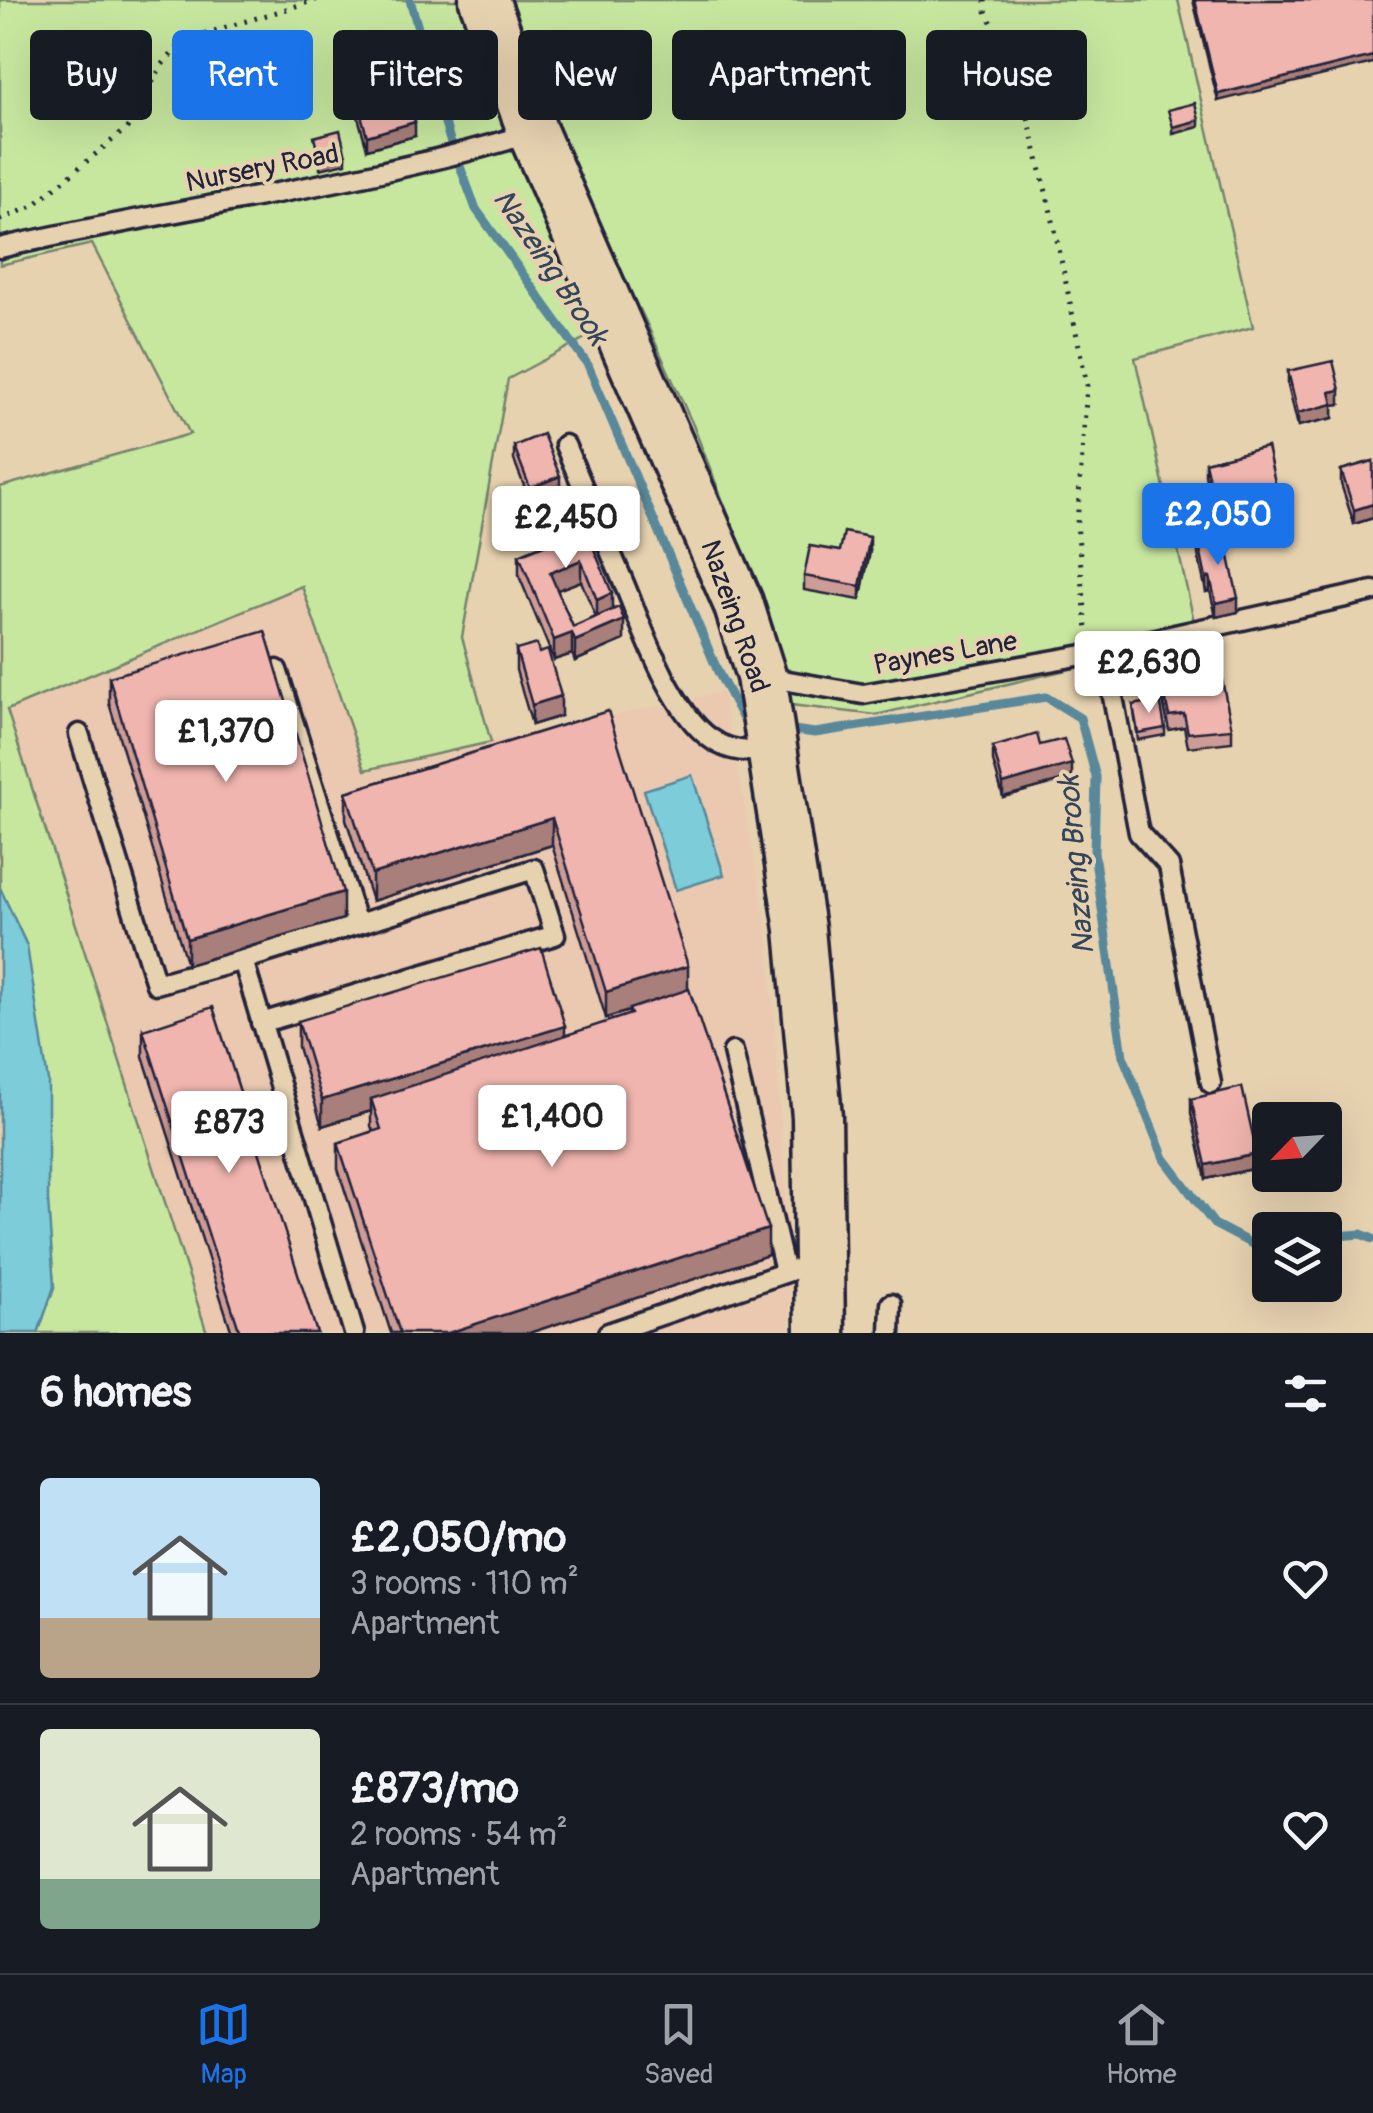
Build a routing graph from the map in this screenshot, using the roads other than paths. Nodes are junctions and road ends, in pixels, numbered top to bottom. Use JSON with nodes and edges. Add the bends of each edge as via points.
{"nodes":[{"id":1,"x":484,"y":0,"type":"edge"},
{"id":2,"x":532,"y":133,"type":"junction"},
{"id":3,"x":0,"y":248,"type":"edge"},
{"id":4,"x":566,"y":445,"type":"dead end"},
{"id":5,"x":1373,"y":592,"type":"edge"},
{"id":6,"x":1097,"y":652,"type":"junction"},
{"id":7,"x":277,"y":670,"type":"edge"},
{"id":8,"x":761,"y":676,"type":"junction"},
{"id":9,"x":79,"y":734,"type":"dead end"},
{"id":10,"x":774,"y":750,"type":"junction"},
{"id":11,"x":357,"y":924,"type":"junction"},
{"id":12,"x":243,"y":960,"type":"junction"},
{"id":13,"x":261,"y":1024,"type":"junction"},
{"id":14,"x":733,"y":1052,"type":"dead end"},
{"id":15,"x":1211,"y":1083,"type":"dead end"},
{"id":16,"x":803,"y":1267,"type":"junction"},
{"id":17,"x":891,"y":1304,"type":"dead end"},
{"id":18,"x":354,"y":1333,"type":"edge"},
{"id":19,"x":608,"y":1333,"type":"edge"},
{"id":20,"x":820,"y":1333,"type":"edge"},
{"id":21,"x":890,"y":1333,"type":"edge"}],
"edges":[{"from":1,"to":2,"type":"main road","name":"Nazeing Road"},
{"from":2,"to":3,"type":"lane","name":"Nursery Road","via":[[438,159]]},
{"from":2,"to":8,"type":"main road","name":"Nazeing Road","via":[[731,587]]},
{"from":4,"to":10,"type":"lane","via":[[660,669],[694,723],[726,747]]},
{"from":5,"to":6,"type":"lane","name":"Paynes Lane"},
{"from":6,"to":8,"type":"lane","name":"Paynes Lane","via":[[863,694]]},
{"from":6,"to":15,"type":"lane","via":[[1139,833],[1170,866]]},
{"from":7,"to":11,"type":"lane"},
{"from":8,"to":10,"type":"main road","name":"Nazeing Road"},
{"from":9,"to":12,"type":"lane","via":[[156,984]]},
{"from":10,"to":16,"type":"main road","name":"Nazeing Road","via":[[817,1117]]},
{"from":11,"to":12,"type":"lane"},
{"from":11,"to":13,"type":"lane","via":[[534,869],[555,935]]},
{"from":12,"to":13,"type":"lane"},
{"from":13,"to":18,"type":"lane"},
{"from":14,"to":16,"type":"lane"},
{"from":16,"to":19,"type":"lane"},
{"from":16,"to":20,"type":"main road","name":"Nazeing Road"},
{"from":17,"to":21,"type":"lane"}]}
